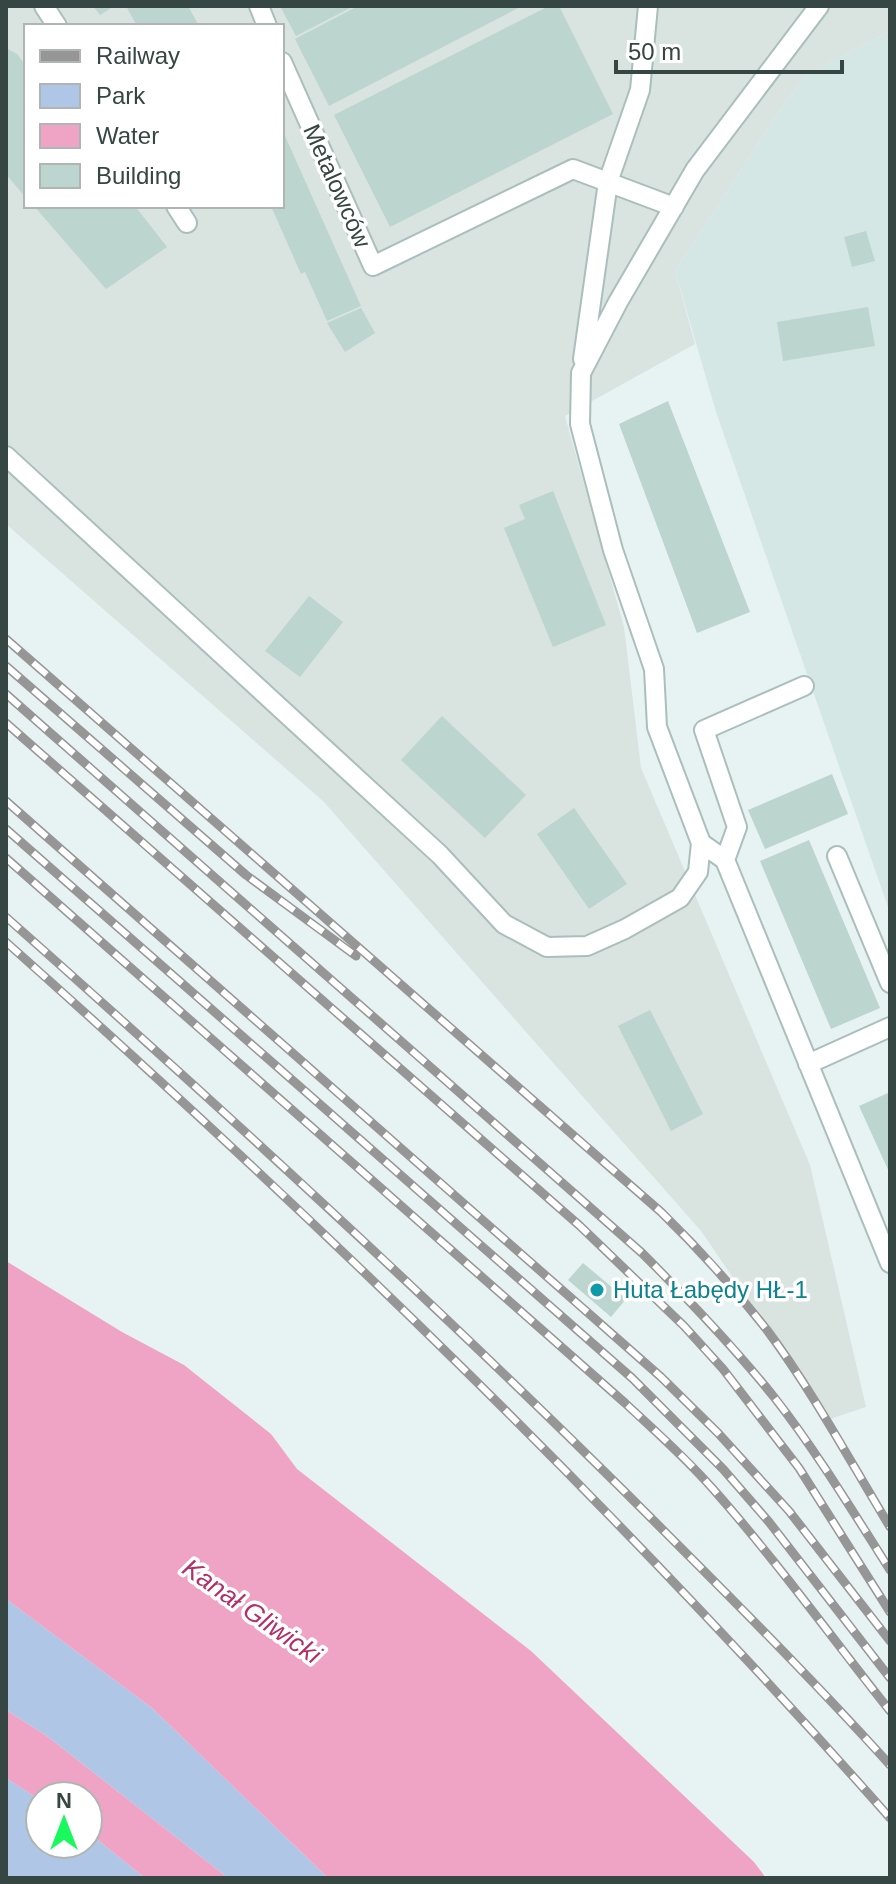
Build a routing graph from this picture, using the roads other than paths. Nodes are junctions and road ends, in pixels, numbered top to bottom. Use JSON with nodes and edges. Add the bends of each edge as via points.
{"nodes":[{"id":1,"x":44,"y":6,"type":"edge"},
{"id":2,"x":648,"y":6,"type":"edge"},
{"id":3,"x":819,"y":6,"type":"edge"},
{"id":4,"x":56,"y":24,"type":"edge"},
{"id":5,"x":284,"y":66,"type":"edge"},
{"id":6,"x":608,"y":182,"type":"junction"},
{"id":7,"x":674,"y":207,"type":"junction"},
{"id":8,"x":177,"y":208,"type":"edge"},
{"id":9,"x":187,"y":223,"type":"dead end"},
{"id":10,"x":581,"y":373,"type":"junction"},
{"id":11,"x":6,"y":456,"type":"edge"},
{"id":12,"x":804,"y":686,"type":"dead end"},
{"id":13,"x":701,"y":843,"type":"junction"},
{"id":14,"x":837,"y":856,"type":"dead end"},
{"id":15,"x":725,"y":860,"type":"junction"},
{"id":16,"x":890,"y":983,"type":"edge"},
{"id":17,"x":890,"y":1027,"type":"edge"},
{"id":18,"x":808,"y":1064,"type":"junction"},
{"id":19,"x":890,"y":1263,"type":"edge"}],
"edges":[{"from":1,"to":4,"type":"lane"},
{"from":2,"to":6,"type":"lane","via":[[640,90]]},
{"from":3,"to":7,"type":"lane","via":[[695,170]]},
{"from":5,"to":6,"type":"lane","name":"Metalowców","via":[[373,266],[573,169]]},
{"from":6,"to":7,"type":"lane"},
{"from":6,"to":10,"type":"lane"},
{"from":7,"to":10,"type":"lane"},
{"from":8,"to":9,"type":"lane"},
{"from":10,"to":13,"type":"lane","via":[[580,424],[613,550],[654,669],[657,727]]},
{"from":11,"to":13,"type":"lane","via":[[440,855],[504,924],[547,947],[587,946],[680,898],[698,872]]},
{"from":12,"to":15,"type":"lane","via":[[704,730],[737,827]]},
{"from":13,"to":15,"type":"lane"},
{"from":14,"to":16,"type":"lane"},
{"from":15,"to":18,"type":"lane"},
{"from":17,"to":18,"type":"lane"},
{"from":18,"to":19,"type":"lane"}]}
